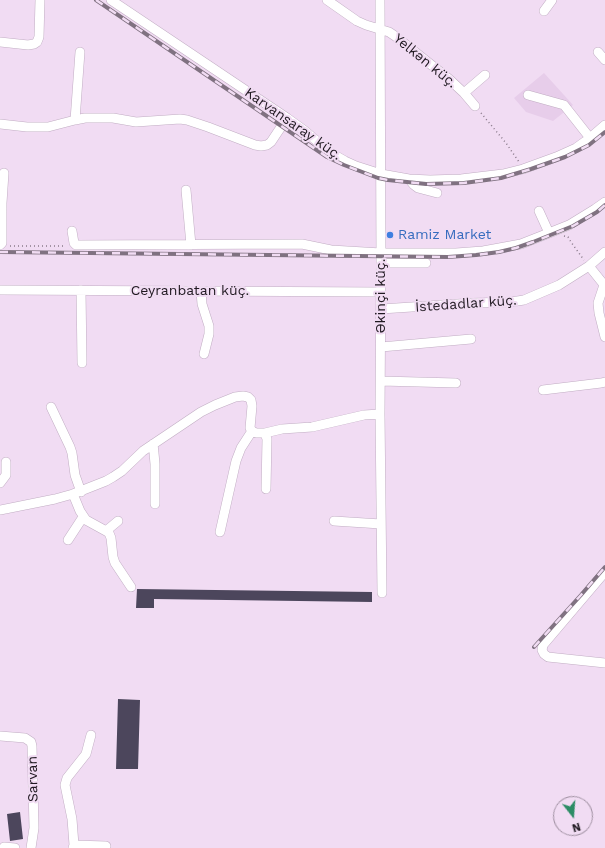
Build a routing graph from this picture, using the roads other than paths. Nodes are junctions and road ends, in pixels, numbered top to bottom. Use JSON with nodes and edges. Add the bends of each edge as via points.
{"nodes":[{"id":1,"x":40,"y":0,"type":"edge"},
{"id":2,"x":111,"y":0,"type":"edge"},
{"id":3,"x":327,"y":0,"type":"edge"},
{"id":4,"x":380,"y":0,"type":"edge"},
{"id":5,"x":552,"y":0,"type":"edge"},
{"id":6,"x":544,"y":11,"type":"dead end"},
{"id":7,"x":380,"y":30,"type":"junction"},
{"id":8,"x":0,"y":42,"type":"edge"},
{"id":9,"x":80,"y":52,"type":"dead end"},
{"id":10,"x":598,"y":52,"type":"dead end"},
{"id":11,"x":605,"y":60,"type":"edge"},
{"id":12,"x":485,"y":75,"type":"dead end"},
{"id":13,"x":464,"y":93,"type":"junction"},
{"id":14,"x":528,"y":95,"type":"dead end"},
{"id":15,"x":476,"y":106,"type":"road end"},
{"id":16,"x":287,"y":118,"type":"junction"},
{"id":17,"x":75,"y":120,"type":"junction"},
{"id":18,"x":0,"y":124,"type":"edge"},
{"id":19,"x":605,"y":125,"type":"edge"},
{"id":20,"x":590,"y":138,"type":"junction"},
{"id":21,"x":4,"y":173,"type":"dead end"},
{"id":22,"x":381,"y":174,"type":"junction"},
{"id":23,"x":408,"y":179,"type":"junction"},
{"id":24,"x":186,"y":190,"type":"dead end"},
{"id":25,"x":437,"y":193,"type":"dead end"},
{"id":26,"x":605,"y":202,"type":"edge"},
{"id":27,"x":539,"y":211,"type":"dead end"},
{"id":28,"x":72,"y":231,"type":"dead end"},
{"id":29,"x":549,"y":233,"type":"junction"},
{"id":30,"x":1,"y":244,"type":"edge"},
{"id":31,"x":191,"y":245,"type":"junction"},
{"id":32,"x":605,"y":252,"type":"edge"},
{"id":33,"x":381,"y":253,"type":"junction"},
{"id":34,"x":381,"y":263,"type":"junction"},
{"id":35,"x":426,"y":263,"type":"dead end"},
{"id":36,"x":589,"y":266,"type":"junction"},
{"id":37,"x":605,"y":286,"type":"edge"},
{"id":38,"x":0,"y":290,"type":"edge"},
{"id":39,"x":81,"y":290,"type":"junction"},
{"id":40,"x":201,"y":291,"type":"junction"},
{"id":41,"x":381,"y":292,"type":"junction"},
{"id":42,"x":381,"y":309,"type":"junction"},
{"id":43,"x":605,"y":337,"type":"edge"},
{"id":44,"x":470,"y":339,"type":"dead end"},
{"id":45,"x":381,"y":347,"type":"junction"},
{"id":46,"x":204,"y":354,"type":"dead end"},
{"id":47,"x":82,"y":362,"type":"dead end"},
{"id":48,"x":381,"y":381,"type":"junction"},
{"id":49,"x":605,"y":382,"type":"edge"},
{"id":50,"x":456,"y":383,"type":"dead end"},
{"id":51,"x":543,"y":390,"type":"dead end"},
{"id":52,"x":51,"y":407,"type":"dead end"},
{"id":53,"x":380,"y":414,"type":"junction"},
{"id":54,"x":252,"y":431,"type":"junction"},
{"id":55,"x":265,"y":433,"type":"junction"},
{"id":56,"x":153,"y":444,"type":"junction"},
{"id":57,"x":6,"y":462,"type":"dead end"},
{"id":58,"x":0,"y":482,"type":"edge"},
{"id":59,"x":266,"y":489,"type":"dead end"},
{"id":60,"x":77,"y":493,"type":"junction"},
{"id":61,"x":155,"y":504,"type":"dead end"},
{"id":62,"x":0,"y":510,"type":"edge"},
{"id":63,"x":83,"y":517,"type":"junction"},
{"id":64,"x":118,"y":520,"type":"dead end"},
{"id":65,"x":334,"y":521,"type":"dead end"},
{"id":66,"x":381,"y":524,"type":"junction"},
{"id":67,"x":106,"y":531,"type":"junction"},
{"id":68,"x":220,"y":532,"type":"dead end"},
{"id":69,"x":68,"y":540,"type":"dead end"},
{"id":70,"x":605,"y":572,"type":"edge"},
{"id":71,"x":131,"y":587,"type":"dead end"},
{"id":72,"x":382,"y":593,"type":"dead end"},
{"id":73,"x":605,"y":663,"type":"edge"},
{"id":74,"x":90,"y":735,"type":"dead end"},
{"id":75,"x":0,"y":736,"type":"edge"},
{"id":76,"x":106,"y":846,"type":"dead end"},
{"id":77,"x":4,"y":847,"type":"dead end"},
{"id":78,"x":74,"y":847,"type":"edge"},
{"id":79,"x":16,"y":848,"type":"edge"},
{"id":80,"x":31,"y":848,"type":"edge"}],
"edges":[{"from":1,"to":8,"type":"street","via":[[40,37],[37,42],[28,45]]},
{"from":2,"to":16,"type":"street","name":"Karvansaray küç."},
{"from":3,"to":7,"type":"street","name":"Yelkən küç.","via":[[357,21]]},
{"from":4,"to":7,"type":"street","name":"Əkinçi küç."},
{"from":5,"to":6,"type":"street"},
{"from":7,"to":13,"type":"street","name":"Yelkən küç.","via":[[395,36]]},
{"from":7,"to":22,"type":"street","name":"Əkinçi küç."},
{"from":9,"to":17,"type":"street"},
{"from":10,"to":11,"type":"street"},
{"from":12,"to":13,"type":"street"},
{"from":13,"to":15,"type":"street","name":"Yelkən küç."},
{"from":14,"to":20,"type":"street","via":[[564,106]]},
{"from":16,"to":17,"type":"street","via":[[271,142],[261,146],[187,120]]},
{"from":16,"to":22,"type":"street","name":"Karvansaray küç.","via":[[331,153],[356,166]]},
{"from":17,"to":18,"type":"street","via":[[48,127]]},
{"from":19,"to":20,"type":"street","name":"Karvansaray küç."},
{"from":20,"to":23,"type":"street","name":"Karvansaray küç.","via":[[556,157],[503,174],[462,180]]},
{"from":21,"to":30,"type":"street"},
{"from":22,"to":23,"type":"street","name":"Karvansaray küç."},
{"from":22,"to":33,"type":"street","name":"Əkinçi küç."},
{"from":23,"to":25,"type":"street","via":[[418,188]]},
{"from":24,"to":31,"type":"street"},
{"from":26,"to":29,"type":"street","via":[[569,225]]},
{"from":27,"to":29,"type":"street"},
{"from":28,"to":31,"type":"street","via":[[76,245]]},
{"from":29,"to":33,"type":"street","via":[[521,244],[483,251]]},
{"from":31,"to":33,"type":"street","via":[[302,244],[332,250]]},
{"from":32,"to":36,"type":"street","name":"İstedadlar küç."},
{"from":33,"to":34,"type":"street","name":"Əkinçi küç."},
{"from":34,"to":35,"type":"street"},
{"from":34,"to":41,"type":"street","name":"Əkinçi küç."},
{"from":36,"to":37,"type":"street"},
{"from":36,"to":42,"type":"street","name":"İstedadlar küç.","via":[[559,285],[524,300]]},
{"from":37,"to":43,"type":"street","via":[[598,303]]},
{"from":38,"to":39,"type":"street","name":"Ceyranbatan küç."},
{"from":39,"to":40,"type":"street","name":"Ceyranbatan küç."},
{"from":39,"to":47,"type":"street"},
{"from":40,"to":41,"type":"street","name":"Ceyranbatan küç."},
{"from":40,"to":46,"type":"street","via":[[209,326]]},
{"from":41,"to":42,"type":"street","name":"Əkinçi küç."},
{"from":42,"to":45,"type":"street","name":"Əkinçi küç."},
{"from":44,"to":45,"type":"street"},
{"from":45,"to":48,"type":"street","name":"Əkinçi küç."},
{"from":48,"to":50,"type":"street"},
{"from":48,"to":53,"type":"street","name":"Əkinçi küç."},
{"from":49,"to":51,"type":"street"},
{"from":52,"to":60,"type":"street","via":[[72,453]]},
{"from":53,"to":55,"type":"street"},
{"from":53,"to":66,"type":"street","name":"Əkinçi küç."},
{"from":54,"to":55,"type":"street"},
{"from":54,"to":56,"type":"street","via":[[251,400],[243,396],[235,397],[201,412]]},
{"from":54,"to":68,"type":"street","via":[[236,461]]},
{"from":55,"to":59,"type":"street"},
{"from":56,"to":60,"type":"street","via":[[113,477]]},
{"from":56,"to":61,"type":"street"},
{"from":57,"to":58,"type":"street","via":[[6,475]]},
{"from":60,"to":62,"type":"street"},
{"from":60,"to":63,"type":"street"},
{"from":63,"to":67,"type":"street"},
{"from":63,"to":69,"type":"street"},
{"from":64,"to":67,"type":"street"},
{"from":65,"to":66,"type":"street"},
{"from":66,"to":72,"type":"street","name":"Əkinçi küç."},
{"from":67,"to":71,"type":"street","via":[[111,538],[115,564]]},
{"from":70,"to":73,"type":"street","via":[[543,645],[542,650],[548,658]]},
{"from":74,"to":78,"type":"street","via":[[86,754],[67,778],[65,785],[72,819]]},
{"from":75,"to":80,"type":"street","name":"Sarvan","via":[[26,738],[31,742],[34,828]]},
{"from":76,"to":78,"type":"street"},
{"from":77,"to":79,"type":"street"}]}
